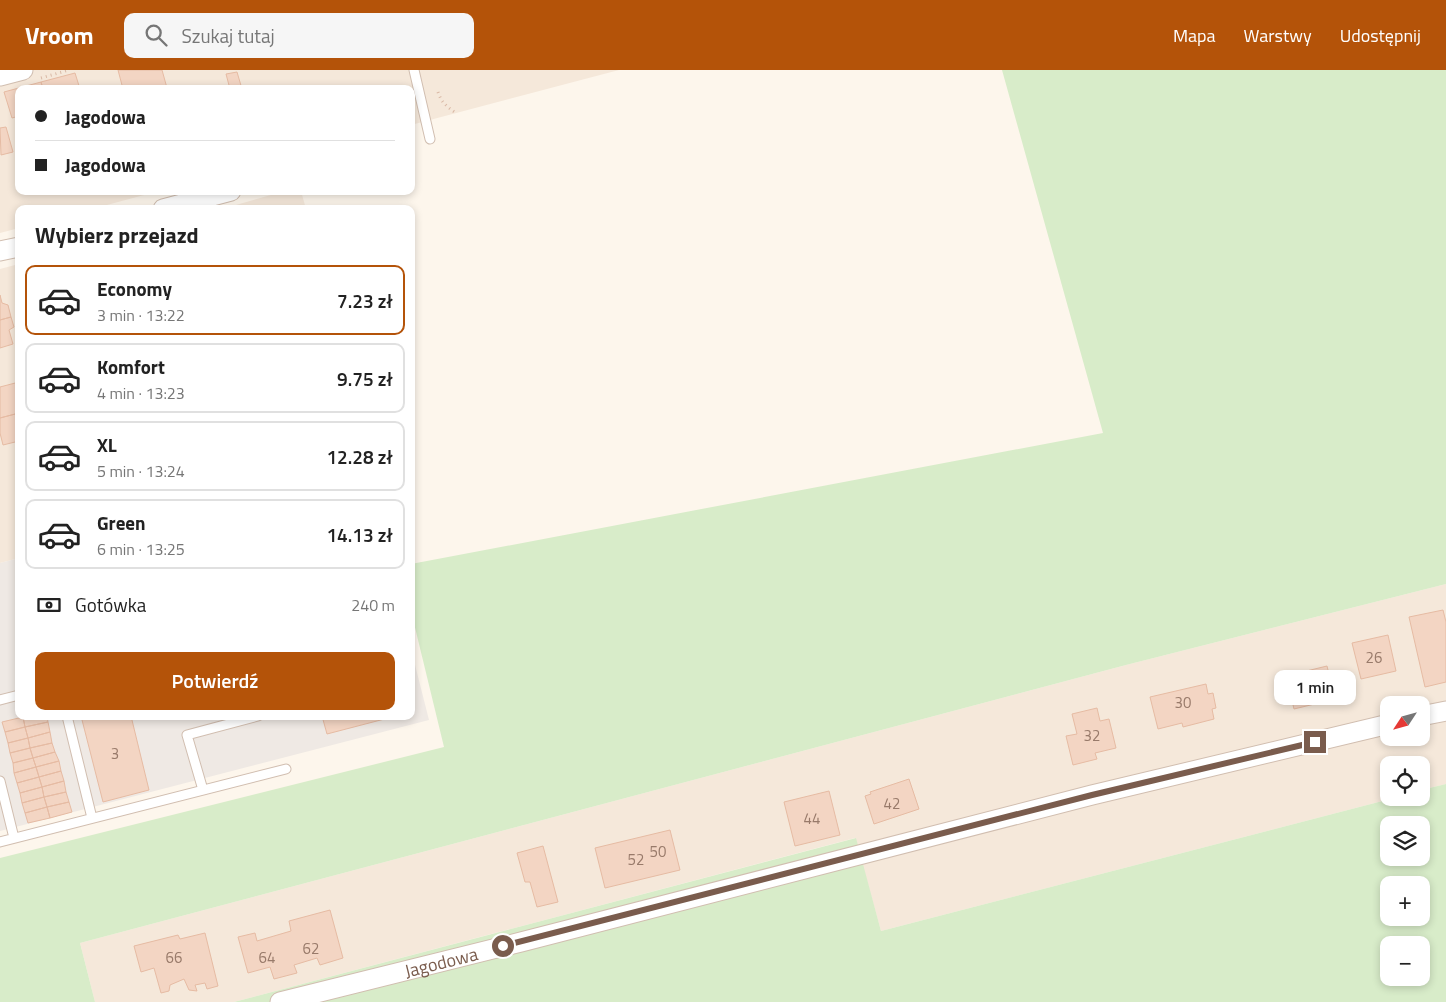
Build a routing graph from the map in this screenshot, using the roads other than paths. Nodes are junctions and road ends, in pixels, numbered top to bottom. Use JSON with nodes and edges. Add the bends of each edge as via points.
{"nodes":[{"id":1,"x":23,"y":70,"type":"edge"},
{"id":2,"x":414,"y":70,"type":"edge"},
{"id":3,"x":0,"y":76,"type":"edge"},
{"id":4,"x":430,"y":139,"type":"dead end"},
{"id":5,"x":216,"y":195,"type":"edge"},
{"id":6,"x":179,"y":205,"type":"edge"},
{"id":7,"x":15,"y":247,"type":"edge"},
{"id":8,"x":0,"y":251,"type":"edge"},
{"id":9,"x":15,"y":696,"type":"edge"},
{"id":10,"x":0,"y":700,"type":"edge"},
{"id":11,"x":1446,"y":710,"type":"edge"},
{"id":12,"x":1430,"y":714,"type":"edge"},
{"id":13,"x":68,"y":720,"type":"edge"},
{"id":14,"x":243,"y":720,"type":"edge"},
{"id":15,"x":1380,"y":726,"type":"edge"},
{"id":16,"x":286,"y":768,"type":"dead end"},
{"id":17,"x":0,"y":781,"type":"edge"},
{"id":18,"x":203,"y":790,"type":"junction"},
{"id":19,"x":92,"y":818,"type":"junction"},
{"id":20,"x":14,"y":838,"type":"junction"},
{"id":21,"x":0,"y":842,"type":"edge"},
{"id":22,"x":280,"y":1002,"type":"edge"}],
"edges":[{"from":1,"to":3,"type":"street"},
{"from":2,"to":4,"type":"lane"},
{"from":5,"to":6,"type":"street"},
{"from":7,"to":8,"type":"street"},
{"from":9,"to":10,"type":"lane"},
{"from":11,"to":12,"type":"street"},
{"from":13,"to":19,"type":"lane"},
{"from":14,"to":18,"type":"lane","via":[[187,735]]},
{"from":15,"to":22,"type":"street","name":"Jagodowa","via":[[1092,795]]},
{"from":16,"to":18,"type":"lane"},
{"from":17,"to":20,"type":"lane"},
{"from":18,"to":19,"type":"lane"},
{"from":19,"to":20,"type":"lane"},
{"from":20,"to":21,"type":"lane"}]}
